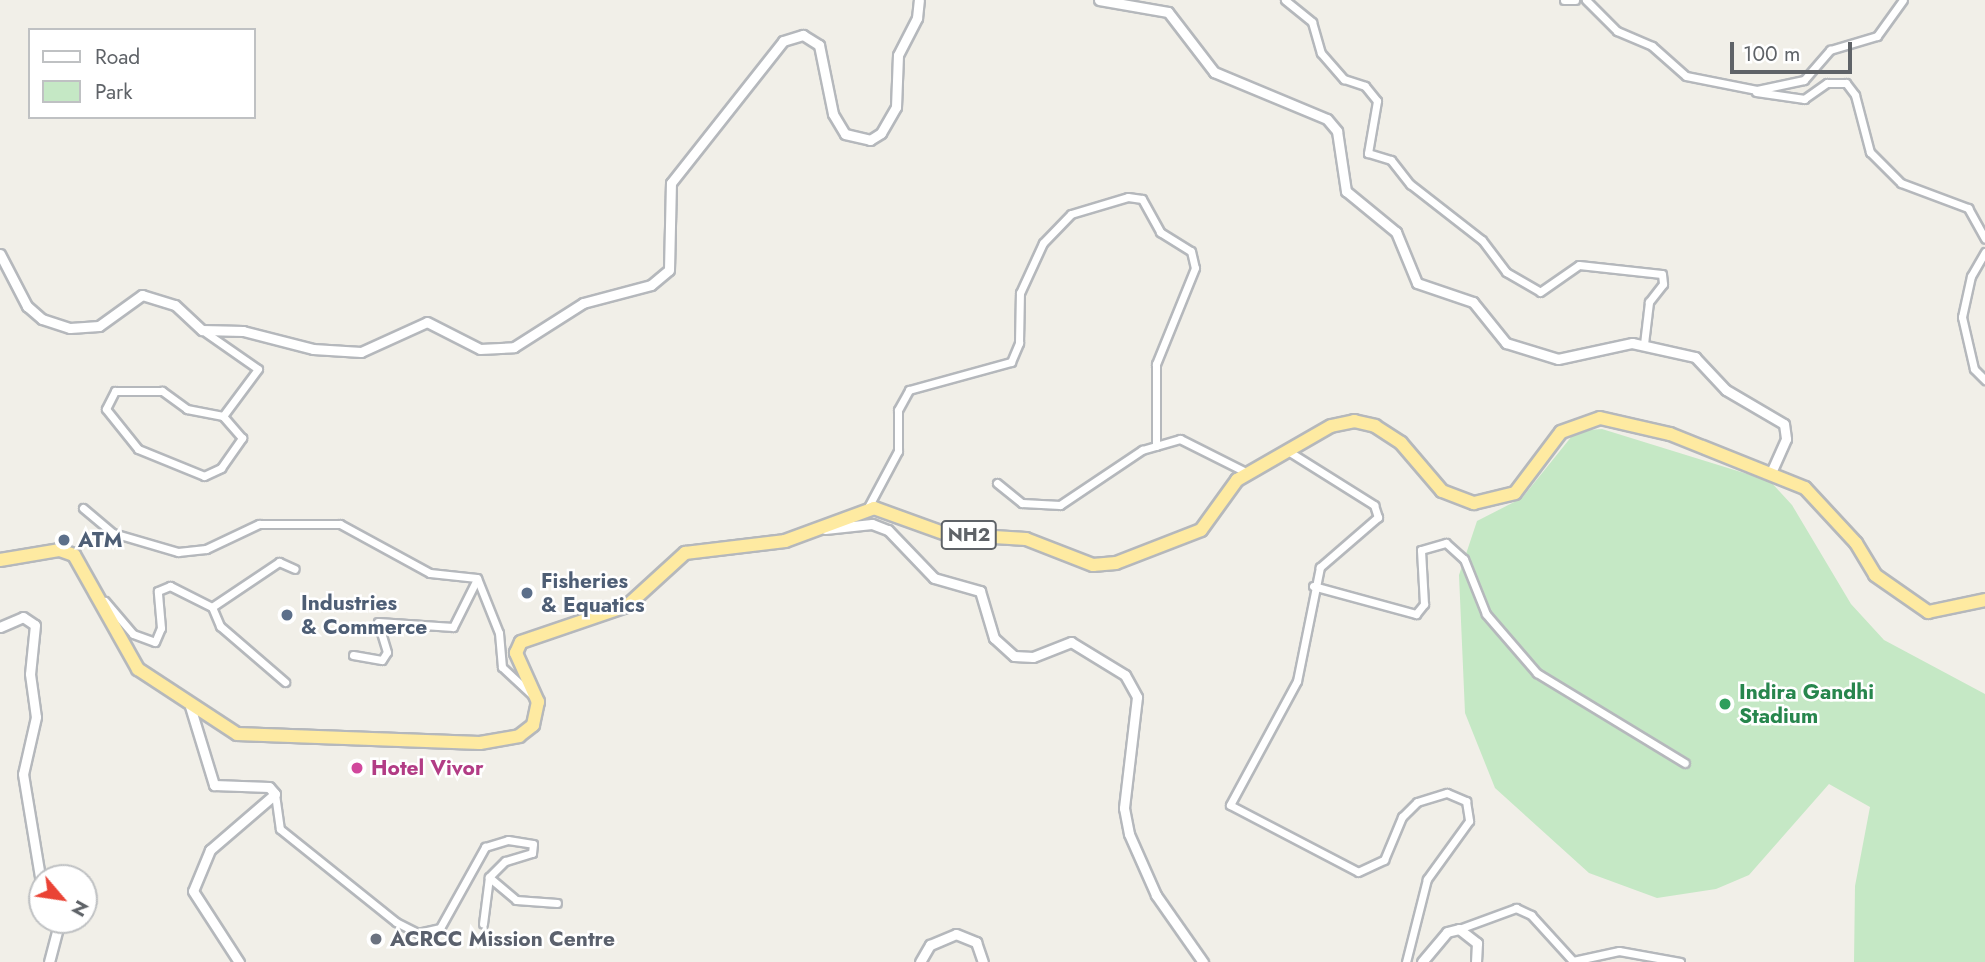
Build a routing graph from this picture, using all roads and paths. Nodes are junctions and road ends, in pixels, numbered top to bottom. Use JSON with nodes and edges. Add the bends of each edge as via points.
{"nodes":[{"id":1,"x":919,"y":0,"type":"edge"},
{"id":2,"x":1099,"y":0,"type":"edge"},
{"id":3,"x":1285,"y":0,"type":"edge"},
{"id":4,"x":1564,"y":0,"type":"edge"},
{"id":5,"x":1575,"y":0,"type":"edge"},
{"id":6,"x":1586,"y":0,"type":"edge"},
{"id":7,"x":1903,"y":0,"type":"edge"},
{"id":8,"x":1749,"y":90,"type":"junction"},
{"id":9,"x":1985,"y":239,"type":"edge"},
{"id":10,"x":1985,"y":251,"type":"edge"},
{"id":11,"x":0,"y":254,"type":"edge"},
{"id":12,"x":202,"y":330,"type":"junction"},
{"id":13,"x":1644,"y":344,"type":"junction"},
{"id":14,"x":1985,"y":380,"type":"edge"},
{"id":15,"x":223,"y":416,"type":"junction"},
{"id":16,"x":1156,"y":446,"type":"junction"},
{"id":17,"x":1284,"y":449,"type":"junction"},
{"id":18,"x":1771,"y":472,"type":"junction"},
{"id":19,"x":1248,"y":473,"type":"junction"},
{"id":20,"x":997,"y":483,"type":"dead end"},
{"id":21,"x":83,"y":508,"type":"dead end"},
{"id":22,"x":866,"y":511,"type":"junction"},
{"id":23,"x":818,"y":530,"type":"junction"},
{"id":24,"x":0,"y":560,"type":"edge"},
{"id":25,"x":295,"y":569,"type":"dead end"},
{"id":26,"x":477,"y":579,"type":"junction"},
{"id":27,"x":1313,"y":586,"type":"junction"},
{"id":28,"x":93,"y":587,"type":"junction"},
{"id":29,"x":1985,"y":600,"type":"edge"},
{"id":30,"x":212,"y":607,"type":"junction"},
{"id":31,"x":0,"y":627,"type":"edge"},
{"id":32,"x":353,"y":655,"type":"dead end"},
{"id":33,"x":285,"y":682,"type":"dead end"},
{"id":34,"x":188,"y":699,"type":"junction"},
{"id":35,"x":538,"y":702,"type":"junction"},
{"id":36,"x":1685,"y":763,"type":"dead end"},
{"id":37,"x":275,"y":794,"type":"junction"},
{"id":38,"x":38,"y":864,"type":"edge"},
{"id":39,"x":489,"y":877,"type":"junction"},
{"id":40,"x":557,"y":903,"type":"dead end"},
{"id":41,"x":483,"y":924,"type":"dead end"},
{"id":42,"x":1460,"y":929,"type":"junction"},
{"id":43,"x":56,"y":934,"type":"edge"},
{"id":44,"x":48,"y":962,"type":"edge"},
{"id":45,"x":239,"y":962,"type":"edge"},
{"id":46,"x":920,"y":962,"type":"edge"},
{"id":47,"x":983,"y":962,"type":"edge"},
{"id":48,"x":1203,"y":962,"type":"edge"},
{"id":49,"x":1406,"y":962,"type":"edge"},
{"id":50,"x":1422,"y":962,"type":"edge"},
{"id":51,"x":1476,"y":962,"type":"edge"},
{"id":52,"x":1680,"y":962,"type":"edge"}],
"edges":[{"from":1,"to":12,"type":"street","via":[[918,18],[898,55],[896,107],[870,140],[838,126],[824,55],[811,38],[795,36],[772,51],[743,99],[671,183],[667,205],[673,262],[651,285],[583,303],[540,336],[496,350],[465,344],[427,322],[360,352]]},
{"from":2,"to":13,"type":"street","via":[[1168,12],[1214,72],[1327,119],[1337,131],[1346,191],[1396,232],[1417,283],[1473,302],[1506,343],[1576,360],[1621,343]]},
{"from":3,"to":13,"type":"street","via":[[1312,22],[1321,53],[1344,79],[1365,86],[1377,101],[1367,153],[1391,160],[1410,184],[1482,240],[1506,272],[1540,292],[1579,265],[1662,274],[1663,284],[1648,302]]},
{"from":4,"to":5,"type":"street"},
{"from":6,"to":8,"type":"street","via":[[1617,31],[1652,46],[1686,76]]},
{"from":7,"to":8,"type":"street","via":[[1877,36],[1830,50],[1804,80]]},
{"from":8,"to":9,"type":"street","via":[[1804,99],[1827,83],[1846,83],[1856,95],[1870,152],[1901,183],[1968,208]]},
{"from":10,"to":14,"type":"street","via":[[1971,276],[1962,317],[1974,369]]},
{"from":11,"to":12,"type":"street","via":[[14,288],[41,320],[86,330],[142,295],[175,305]]},
{"from":12,"to":15,"type":"street","via":[[259,373]]},
{"from":13,"to":18,"type":"street","via":[[1695,357],[1726,390],[1784,424],[1786,439]]},
{"from":15,"to":15,"type":"street","via":[[187,409],[162,391],[115,391],[106,409],[138,449],[204,476],[215,474],[239,447],[240,432]]},
{"from":16,"to":19,"type":"street","via":[[1189,441]]},
{"from":16,"to":20,"type":"street","via":[[1060,505],[1022,503]]},
{"from":16,"to":22,"type":"street","via":[[1156,364],[1195,268],[1191,251],[1160,232],[1142,199],[1128,197],[1071,214],[1043,243],[1020,293],[1017,352],[1011,362],[909,390],[898,410],[898,451]]},
{"from":17,"to":18,"type":"highway","number":"NH2","via":[[1331,426],[1354,421],[1375,426],[1401,443],[1442,491],[1474,503],[1502,500],[1525,484],[1560,432],[1600,418],[1670,434]]},
{"from":17,"to":19,"type":"highway","number":"NH2"},
{"from":17,"to":27,"type":"street","via":[[1377,511],[1369,530],[1323,562]]},
{"from":18,"to":29,"type":"highway","number":"NH2","via":[[1805,488],[1901,600],[1928,612]]},
{"from":19,"to":22,"type":"highway","number":"NH2","via":[[1201,530],[1141,558],[1105,564],[1026,539],[946,534],[890,509]]},
{"from":21,"to":26,"type":"street","via":[[113,533],[178,552],[206,549],[259,524],[340,524],[430,573]]},
{"from":22,"to":23,"type":"highway","number":"NH2"},
{"from":23,"to":35,"type":"highway","number":"NH2","via":[[785,541],[685,553],[627,606],[521,642],[516,653]]},
{"from":23,"to":48,"type":"street","via":[[872,524],[888,530],[934,578],[980,591],[989,629],[1006,652],[1033,657],[1072,642],[1125,675],[1137,697],[1124,808],[1129,834],[1156,895]]},
{"from":24,"to":28,"type":"highway","via":[[60,550],[79,559]]},
{"from":25,"to":30,"type":"street","via":[[279,562]]},
{"from":26,"to":32,"type":"street","via":[[453,627],[378,622],[387,652],[382,660]]},
{"from":26,"to":35,"type":"street","via":[[499,633],[502,667]]},
{"from":27,"to":36,"type":"street","via":[[1416,614],[1424,604],[1421,550],[1446,543],[1464,559],[1486,614],[1537,673]]},
{"from":27,"to":49,"type":"street","via":[[1297,681],[1230,805],[1358,873],[1384,860],[1402,817],[1417,802],[1447,793],[1466,801],[1469,821],[1427,879]]},
{"from":28,"to":30,"type":"street","via":[[144,642],[160,637],[163,586]]},
{"from":28,"to":34,"type":"highway","via":[[138,669]]},
{"from":30,"to":33,"type":"street","via":[[220,626]]},
{"from":31,"to":38,"type":"street","via":[[23,617],[35,625],[30,674],[36,717],[23,774]]},
{"from":34,"to":35,"type":"highway","via":[[220,725],[254,739],[480,743],[519,736],[533,725]]},
{"from":34,"to":37,"type":"street","via":[[214,785],[269,787]]},
{"from":37,"to":39,"type":"street","via":[[279,829],[410,931],[440,928],[485,847],[508,840],[533,844],[532,853],[505,860]]},
{"from":37,"to":45,"type":"street","via":[[210,850],[193,891]]},
{"from":39,"to":40,"type":"street","via":[[516,900]]},
{"from":39,"to":41,"type":"street"},
{"from":42,"to":50,"type":"street","via":[[1447,932]]},
{"from":42,"to":51,"type":"street","via":[[1477,943]]},
{"from":42,"to":52,"type":"street","via":[[1516,908],[1531,915],[1565,958],[1630,952]]},
{"from":43,"to":44,"type":"street"},
{"from":46,"to":47,"type":"street","via":[[930,945],[956,934],[976,942]]}]}
